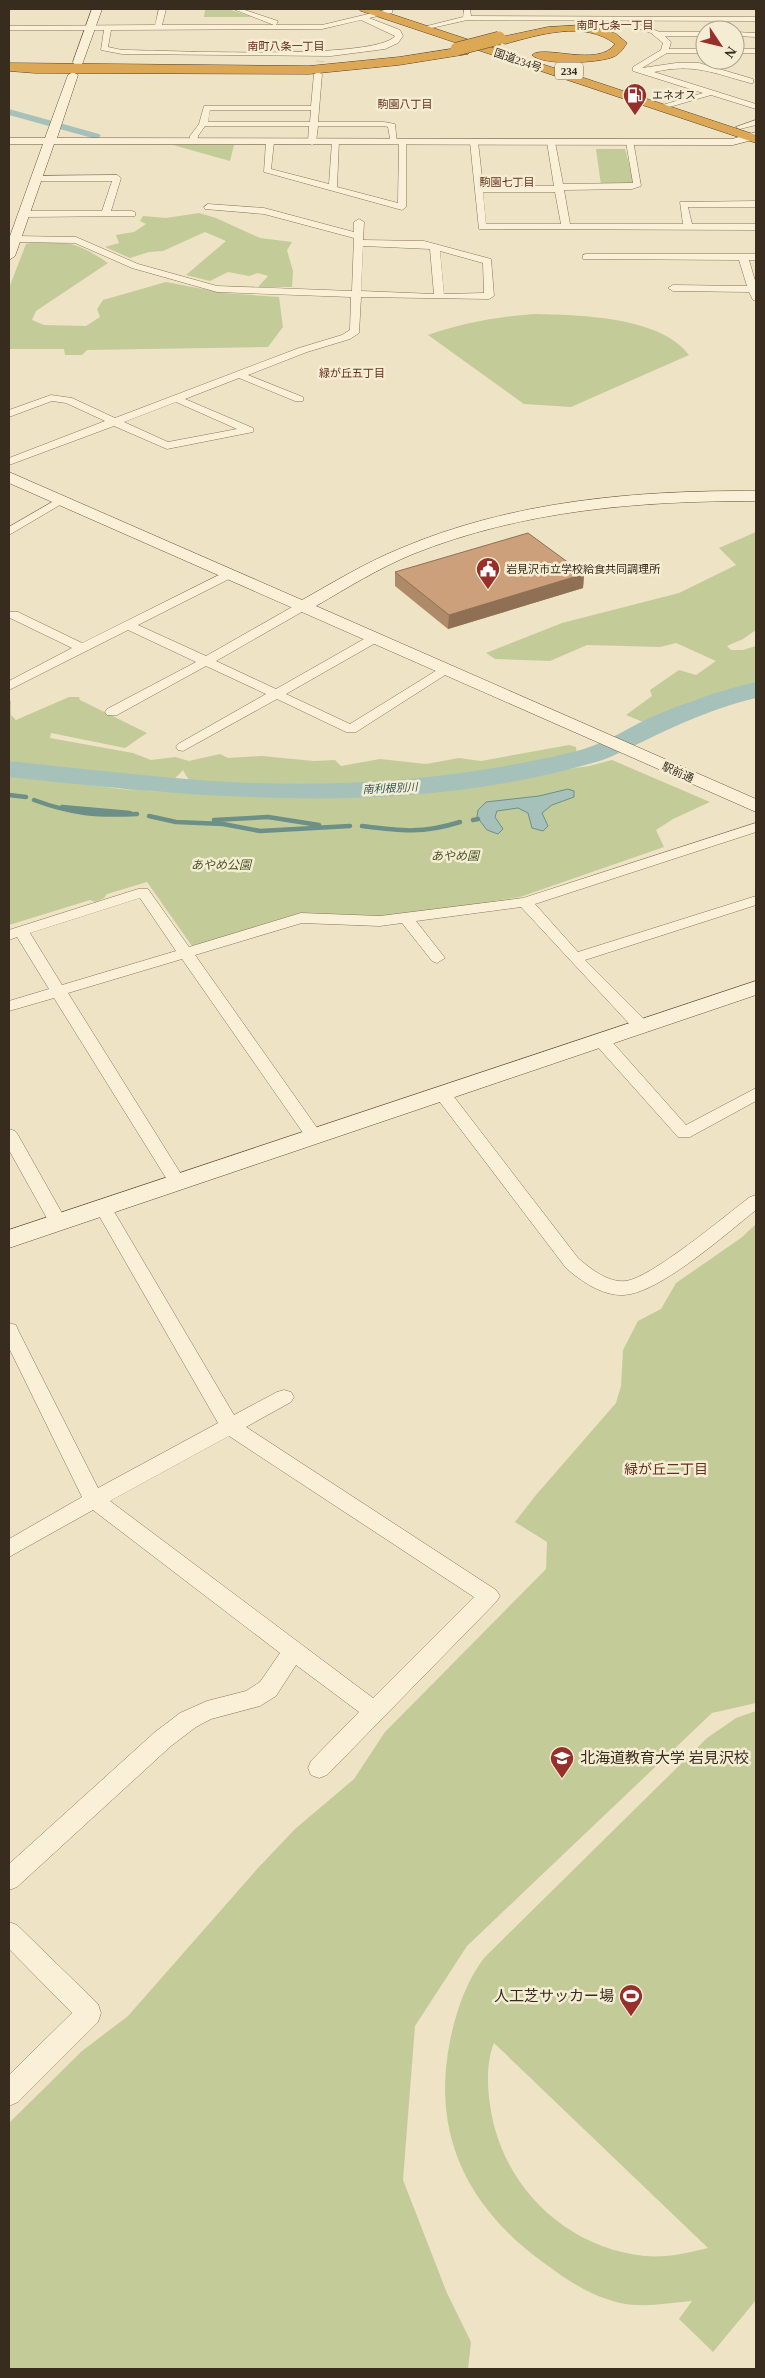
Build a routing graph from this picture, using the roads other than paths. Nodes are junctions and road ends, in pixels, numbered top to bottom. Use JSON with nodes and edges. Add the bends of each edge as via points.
{"nodes":[{"id":1,"x":97,"y":9,"type":"edge"},
{"id":2,"x":162,"y":9,"type":"edge"},
{"id":3,"x":236,"y":9,"type":"edge"},
{"id":4,"x":467,"y":9,"type":"edge"},
{"id":5,"x":616,"y":9,"type":"edge"},
{"id":6,"x":364,"y":13,"type":"edge"},
{"id":7,"x":386,"y":13,"type":"edge"},
{"id":8,"x":467,"y":18,"type":"junction"},
{"id":9,"x":618,"y":19,"type":"junction"},
{"id":10,"x":756,"y":19,"type":"edge"},
{"id":11,"x":276,"y":27,"type":"junction"},
{"id":12,"x":288,"y":27,"type":"junction"},
{"id":13,"x":428,"y":27,"type":"junction"},
{"id":14,"x":9,"y":28,"type":"edge"},
{"id":15,"x":90,"y":28,"type":"junction"},
{"id":16,"x":108,"y":28,"type":"junction"},
{"id":17,"x":158,"y":28,"type":"junction"},
{"id":18,"x":660,"y":34,"type":"junction"},
{"id":19,"x":695,"y":34,"type":"edge"},
{"id":20,"x":274,"y":36,"type":"dead end"},
{"id":21,"x":502,"y":39,"type":"junction"},
{"id":22,"x":485,"y":43,"type":"junction"},
{"id":23,"x":665,"y":51,"type":"junction"},
{"id":24,"x":695,"y":51,"type":"edge"},
{"id":25,"x":9,"y":59,"type":"edge"},
{"id":26,"x":78,"y":62,"type":"dead end"},
{"id":27,"x":485,"y":62,"type":"dead end"},
{"id":28,"x":56,"y":65,"type":"junction"},
{"id":29,"x":9,"y":67,"type":"edge"},
{"id":30,"x":310,"y":70,"type":"junction"},
{"id":31,"x":646,"y":72,"type":"junction"},
{"id":32,"x":73,"y":75,"type":"dead end"},
{"id":33,"x":753,"y":81,"type":"edge"},
{"id":34,"x":599,"y":87,"type":"junction"},
{"id":35,"x":628,"y":91,"type":"junction"},
{"id":36,"x":711,"y":93,"type":"junction"},
{"id":37,"x":666,"y":107,"type":"junction"},
{"id":38,"x":315,"y":108,"type":"junction"},
{"id":39,"x":756,"y":108,"type":"edge"},
{"id":40,"x":756,"y":122,"type":"edge"},
{"id":41,"x":202,"y":124,"type":"junction"},
{"id":42,"x":313,"y":124,"type":"junction"},
{"id":43,"x":740,"y":127,"type":"junction"},
{"id":44,"x":755,"y":136,"type":"edge"},
{"id":45,"x":9,"y":141,"type":"edge"},
{"id":46,"x":49,"y":141,"type":"junction"},
{"id":47,"x":194,"y":142,"type":"junction"},
{"id":48,"x":270,"y":142,"type":"junction"},
{"id":49,"x":312,"y":142,"type":"junction"},
{"id":50,"x":336,"y":142,"type":"junction"},
{"id":51,"x":398,"y":142,"type":"junction"},
{"id":52,"x":474,"y":142,"type":"junction"},
{"id":53,"x":550,"y":142,"type":"junction"},
{"id":54,"x":630,"y":142,"type":"junction"},
{"id":55,"x":37,"y":178,"type":"junction"},
{"id":56,"x":333,"y":188,"type":"junction"},
{"id":57,"x":559,"y":188,"type":"junction"},
{"id":58,"x":478,"y":189,"type":"junction"},
{"id":59,"x":756,"y":204,"type":"edge"},
{"id":60,"x":208,"y":207,"type":"dead end"},
{"id":61,"x":24,"y":214,"type":"junction"},
{"id":62,"x":106,"y":214,"type":"junction"},
{"id":63,"x":132,"y":214,"type":"dead end"},
{"id":64,"x":359,"y":222,"type":"dead end"},
{"id":65,"x":566,"y":227,"type":"junction"},
{"id":66,"x":688,"y":227,"type":"junction"},
{"id":67,"x":756,"y":227,"type":"edge"},
{"id":68,"x":358,"y":240,"type":"junction"},
{"id":69,"x":435,"y":247,"type":"junction"},
{"id":70,"x":11,"y":249,"type":"edge"},
{"id":71,"x":586,"y":257,"type":"dead end"},
{"id":72,"x":743,"y":257,"type":"junction"},
{"id":73,"x":756,"y":257,"type":"edge"},
{"id":74,"x":674,"y":288,"type":"dead end"},
{"id":75,"x":754,"y":288,"type":"edge"},
{"id":76,"x":357,"y":294,"type":"junction"},
{"id":77,"x":439,"y":297,"type":"junction"},
{"id":78,"x":240,"y":375,"type":"junction"},
{"id":79,"x":177,"y":399,"type":"junction"},
{"id":80,"x":299,"y":399,"type":"dead end"},
{"id":81,"x":9,"y":414,"type":"edge"},
{"id":82,"x":116,"y":422,"type":"junction"},
{"id":83,"x":9,"y":462,"type":"edge"},
{"id":84,"x":9,"y":477,"type":"edge"},
{"id":85,"x":756,"y":496,"type":"edge"},
{"id":86,"x":61,"y":500,"type":"junction"},
{"id":87,"x":9,"y":532,"type":"edge"},
{"id":88,"x":229,"y":574,"type":"junction"},
{"id":89,"x":303,"y":606,"type":"junction"},
{"id":90,"x":10,"y":615,"type":"edge"},
{"id":91,"x":128,"y":625,"type":"junction"},
{"id":92,"x":375,"y":638,"type":"junction"},
{"id":93,"x":82,"y":648,"type":"junction"},
{"id":94,"x":207,"y":661,"type":"junction"},
{"id":95,"x":447,"y":670,"type":"junction"},
{"id":96,"x":9,"y":686,"type":"edge"},
{"id":97,"x":278,"y":695,"type":"junction"},
{"id":98,"x":112,"y":712,"type":"dead end"},
{"id":99,"x":183,"y":747,"type":"dead end"},
{"id":100,"x":756,"y":806,"type":"edge"},
{"id":101,"x":756,"y":827,"type":"edge"},
{"id":102,"x":756,"y":900,"type":"edge"},
{"id":103,"x":525,"y":902,"type":"junction"},
{"id":104,"x":406,"y":918,"type":"junction"},
{"id":105,"x":15,"y":933,"type":"edge"},
{"id":106,"x":187,"y":952,"type":"junction"},
{"id":107,"x":437,"y":958,"type":"dead end"},
{"id":108,"x":575,"y":958,"type":"junction"},
{"id":109,"x":756,"y":988,"type":"edge"},
{"id":110,"x":58,"y":991,"type":"junction"},
{"id":111,"x":9,"y":1006,"type":"edge"},
{"id":112,"x":641,"y":1026,"type":"junction"},
{"id":113,"x":601,"y":1040,"type":"junction"},
{"id":114,"x":442,"y":1093,"type":"junction"},
{"id":115,"x":756,"y":1094,"type":"edge"},
{"id":116,"x":9,"y":1135,"type":"edge"},
{"id":117,"x":314,"y":1136,"type":"junction"},
{"id":118,"x":178,"y":1182,"type":"junction"},
{"id":119,"x":756,"y":1201,"type":"edge"},
{"id":120,"x":103,"y":1207,"type":"junction"},
{"id":121,"x":58,"y":1222,"type":"junction"},
{"id":122,"x":9,"y":1239,"type":"edge"},
{"id":123,"x":9,"y":1330,"type":"edge"},
{"id":124,"x":284,"y":1397,"type":"dead end"},
{"id":125,"x":230,"y":1426,"type":"junction"},
{"id":126,"x":94,"y":1500,"type":"junction"},
{"id":127,"x":9,"y":1549,"type":"edge"},
{"id":128,"x":293,"y":1651,"type":"junction"},
{"id":129,"x":374,"y":1711,"type":"junction"},
{"id":130,"x":319,"y":1768,"type":"dead end"},
{"id":131,"x":9,"y":1879,"type":"edge"},
{"id":132,"x":9,"y":1933,"type":"edge"},
{"id":133,"x":9,"y":2093,"type":"edge"}],
"edges":[{"from":1,"to":15,"type":"street"},
{"from":2,"to":17,"type":"street"},
{"from":3,"to":12,"type":"street"},
{"from":4,"to":8,"type":"street"},
{"from":5,"to":9,"type":"street"},
{"from":6,"to":7,"type":"highway","name":"国道234号","number":"234"},
{"from":6,"to":12,"type":"street","via":[[322,27]]},
{"from":6,"to":16,"type":"street","via":[[398,32],[395,42],[320,57],[271,49],[111,50],[104,48]]},
{"from":7,"to":13,"type":"highway","name":"国道234号","number":"234"},
{"from":7,"to":30,"type":"highway","via":[[412,30],[413,41],[374,55]]},
{"from":8,"to":9,"type":"street"},
{"from":8,"to":13,"type":"street"},
{"from":9,"to":10,"type":"street"},
{"from":9,"to":18,"type":"street"},
{"from":11,"to":12,"type":"street"},
{"from":11,"to":17,"type":"street"},
{"from":11,"to":20,"type":"street"},
{"from":13,"to":22,"type":"highway","name":"国道234号","number":"234"},
{"from":13,"to":34,"type":"highway","name":"国道234号","number":"234"},
{"from":14,"to":15,"type":"street"},
{"from":15,"to":16,"type":"street"},
{"from":15,"to":26,"type":"street"},
{"from":16,"to":17,"type":"street"},
{"from":18,"to":19,"type":"street"},
{"from":18,"to":23,"type":"street","via":[[667,42]]},
{"from":21,"to":22,"type":"highway","via":[[566,29],[609,34],[621,43],[614,52],[577,59]]},
{"from":21,"to":30,"type":"highway","bridge":true,"via":[[462,54],[396,70]]},
{"from":21,"to":35,"type":"highway","via":[[535,29],[564,26],[618,33],[631,42],[631,48],[613,72]]},
{"from":22,"to":35,"type":"highway","name":"国道234号","number":"234"},
{"from":23,"to":24,"type":"street"},
{"from":23,"to":31,"type":"street","via":[[636,69]]},
{"from":25,"to":28,"type":"highway"},
{"from":27,"to":34,"type":"highway","via":[[527,67]]},
{"from":28,"to":29,"type":"highway"},
{"from":28,"to":30,"type":"highway"},
{"from":29,"to":30,"type":"highway"},
{"from":30,"to":38,"type":"street"},
{"from":31,"to":33,"type":"street","via":[[673,64],[695,64]]},
{"from":31,"to":36,"type":"street"},
{"from":32,"to":46,"type":"street"},
{"from":33,"to":36,"type":"street"},
{"from":34,"to":37,"type":"highway","name":"国道234号","number":"234"},
{"from":35,"to":37,"type":"highway","name":"国道234号","number":"234"},
{"from":36,"to":37,"type":"street"},
{"from":36,"to":39,"type":"street"},
{"from":37,"to":43,"type":"highway","name":"国道234号","number":"234"},
{"from":37,"to":44,"type":"highway","name":"国道234号","number":"234"},
{"from":38,"to":41,"type":"street","via":[[207,108]]},
{"from":38,"to":42,"type":"street"},
{"from":40,"to":43,"type":"street"},
{"from":41,"to":42,"type":"street"},
{"from":41,"to":47,"type":"street"},
{"from":42,"to":49,"type":"street"},
{"from":42,"to":51,"type":"street","via":[[389,125]]},
{"from":43,"to":44,"type":"highway","name":"国道234号","number":"234"},
{"from":44,"to":54,"type":"street","via":[[734,142]]},
{"from":45,"to":46,"type":"street"},
{"from":46,"to":47,"type":"street"},
{"from":46,"to":55,"type":"street"},
{"from":47,"to":48,"type":"street"},
{"from":48,"to":49,"type":"street"},
{"from":48,"to":56,"type":"street","via":[[267,170]]},
{"from":49,"to":50,"type":"street"},
{"from":50,"to":51,"type":"street"},
{"from":50,"to":56,"type":"street"},
{"from":51,"to":52,"type":"street"},
{"from":51,"to":56,"type":"street","via":[[402,206]]},
{"from":52,"to":53,"type":"street"},
{"from":52,"to":58,"type":"street"},
{"from":53,"to":54,"type":"street"},
{"from":53,"to":57,"type":"street"},
{"from":54,"to":57,"type":"street","via":[[638,184]]},
{"from":55,"to":61,"type":"street"},
{"from":55,"to":62,"type":"street","via":[[117,178]]},
{"from":57,"to":58,"type":"street"},
{"from":57,"to":65,"type":"street"},
{"from":58,"to":65,"type":"street","via":[[482,227]]},
{"from":59,"to":66,"type":"street","via":[[683,204]]},
{"from":60,"to":68,"type":"street","via":[[254,209]]},
{"from":61,"to":62,"type":"street"},
{"from":61,"to":70,"type":"street"},
{"from":62,"to":63,"type":"street"},
{"from":64,"to":68,"type":"street"},
{"from":65,"to":66,"type":"street"},
{"from":66,"to":67,"type":"street"},
{"from":68,"to":69,"type":"street"},
{"from":68,"to":76,"type":"street"},
{"from":69,"to":77,"type":"street"},
{"from":69,"to":77,"type":"street","via":[[488,261],[489,296]]},
{"from":70,"to":76,"type":"street","via":[[76,240],[135,266],[217,289]]},
{"from":71,"to":72,"type":"street"},
{"from":72,"to":73,"type":"street"},
{"from":72,"to":75,"type":"street"},
{"from":74,"to":75,"type":"street"},
{"from":76,"to":77,"type":"street"},
{"from":76,"to":78,"type":"street","via":[[355,331]]},
{"from":78,"to":79,"type":"street"},
{"from":78,"to":80,"type":"street"},
{"from":79,"to":82,"type":"street"},
{"from":79,"to":82,"type":"street","via":[[248,430],[167,446]]},
{"from":81,"to":82,"type":"street","via":[[51,398],[68,400]]},
{"from":82,"to":83,"type":"street"},
{"from":84,"to":86,"type":"street","name":"駅前通"},
{"from":85,"to":89,"type":"street","via":[[642,498],[515,517],[406,552]]},
{"from":86,"to":87,"type":"street"},
{"from":86,"to":88,"type":"street","name":"駅前通"},
{"from":88,"to":89,"type":"street","name":"駅前通"},
{"from":88,"to":91,"type":"street"},
{"from":89,"to":92,"type":"street","name":"駅前通"},
{"from":89,"to":94,"type":"street"},
{"from":90,"to":93,"type":"street"},
{"from":91,"to":93,"type":"street"},
{"from":91,"to":94,"type":"street"},
{"from":92,"to":95,"type":"street","name":"駅前通"},
{"from":92,"to":97,"type":"street"},
{"from":93,"to":96,"type":"street"},
{"from":94,"to":97,"type":"street"},
{"from":94,"to":98,"type":"street"},
{"from":95,"to":97,"type":"street","via":[[351,729]]},
{"from":95,"to":100,"type":"street","name":"駅前通"},
{"from":97,"to":99,"type":"street"},
{"from":101,"to":103,"type":"street"},
{"from":102,"to":108,"type":"street"},
{"from":103,"to":104,"type":"street"},
{"from":103,"to":108,"type":"street"},
{"from":104,"to":106,"type":"street","via":[[380,921],[301,918]]},
{"from":104,"to":107,"type":"street"},
{"from":105,"to":106,"type":"street","via":[[143,892]]},
{"from":105,"to":110,"type":"street"},
{"from":106,"to":110,"type":"street"},
{"from":106,"to":117,"type":"street"},
{"from":108,"to":112,"type":"street"},
{"from":109,"to":112,"type":"street"},
{"from":110,"to":111,"type":"street"},
{"from":110,"to":118,"type":"street"},
{"from":112,"to":113,"type":"street"},
{"from":113,"to":114,"type":"street"},
{"from":113,"to":115,"type":"street","via":[[684,1133]]},
{"from":114,"to":117,"type":"street"},
{"from":114,"to":119,"type":"street","via":[[572,1263],[602,1283],[620,1288],[639,1284],[680,1258]]},
{"from":116,"to":121,"type":"street"},
{"from":117,"to":118,"type":"street"},
{"from":118,"to":120,"type":"street"},
{"from":120,"to":121,"type":"street"},
{"from":120,"to":125,"type":"street"},
{"from":121,"to":122,"type":"street"},
{"from":123,"to":126,"type":"street"},
{"from":124,"to":125,"type":"street"},
{"from":125,"to":126,"type":"street"},
{"from":125,"to":129,"type":"street","via":[[488,1596]]},
{"from":126,"to":127,"type":"street"},
{"from":126,"to":128,"type":"street"},
{"from":128,"to":129,"type":"street"},
{"from":128,"to":131,"type":"street","via":[[268,1689],[252,1699],[207,1711],[188,1720]]},
{"from":129,"to":130,"type":"street"},
{"from":132,"to":133,"type":"street","via":[[89,2013]]}]}
